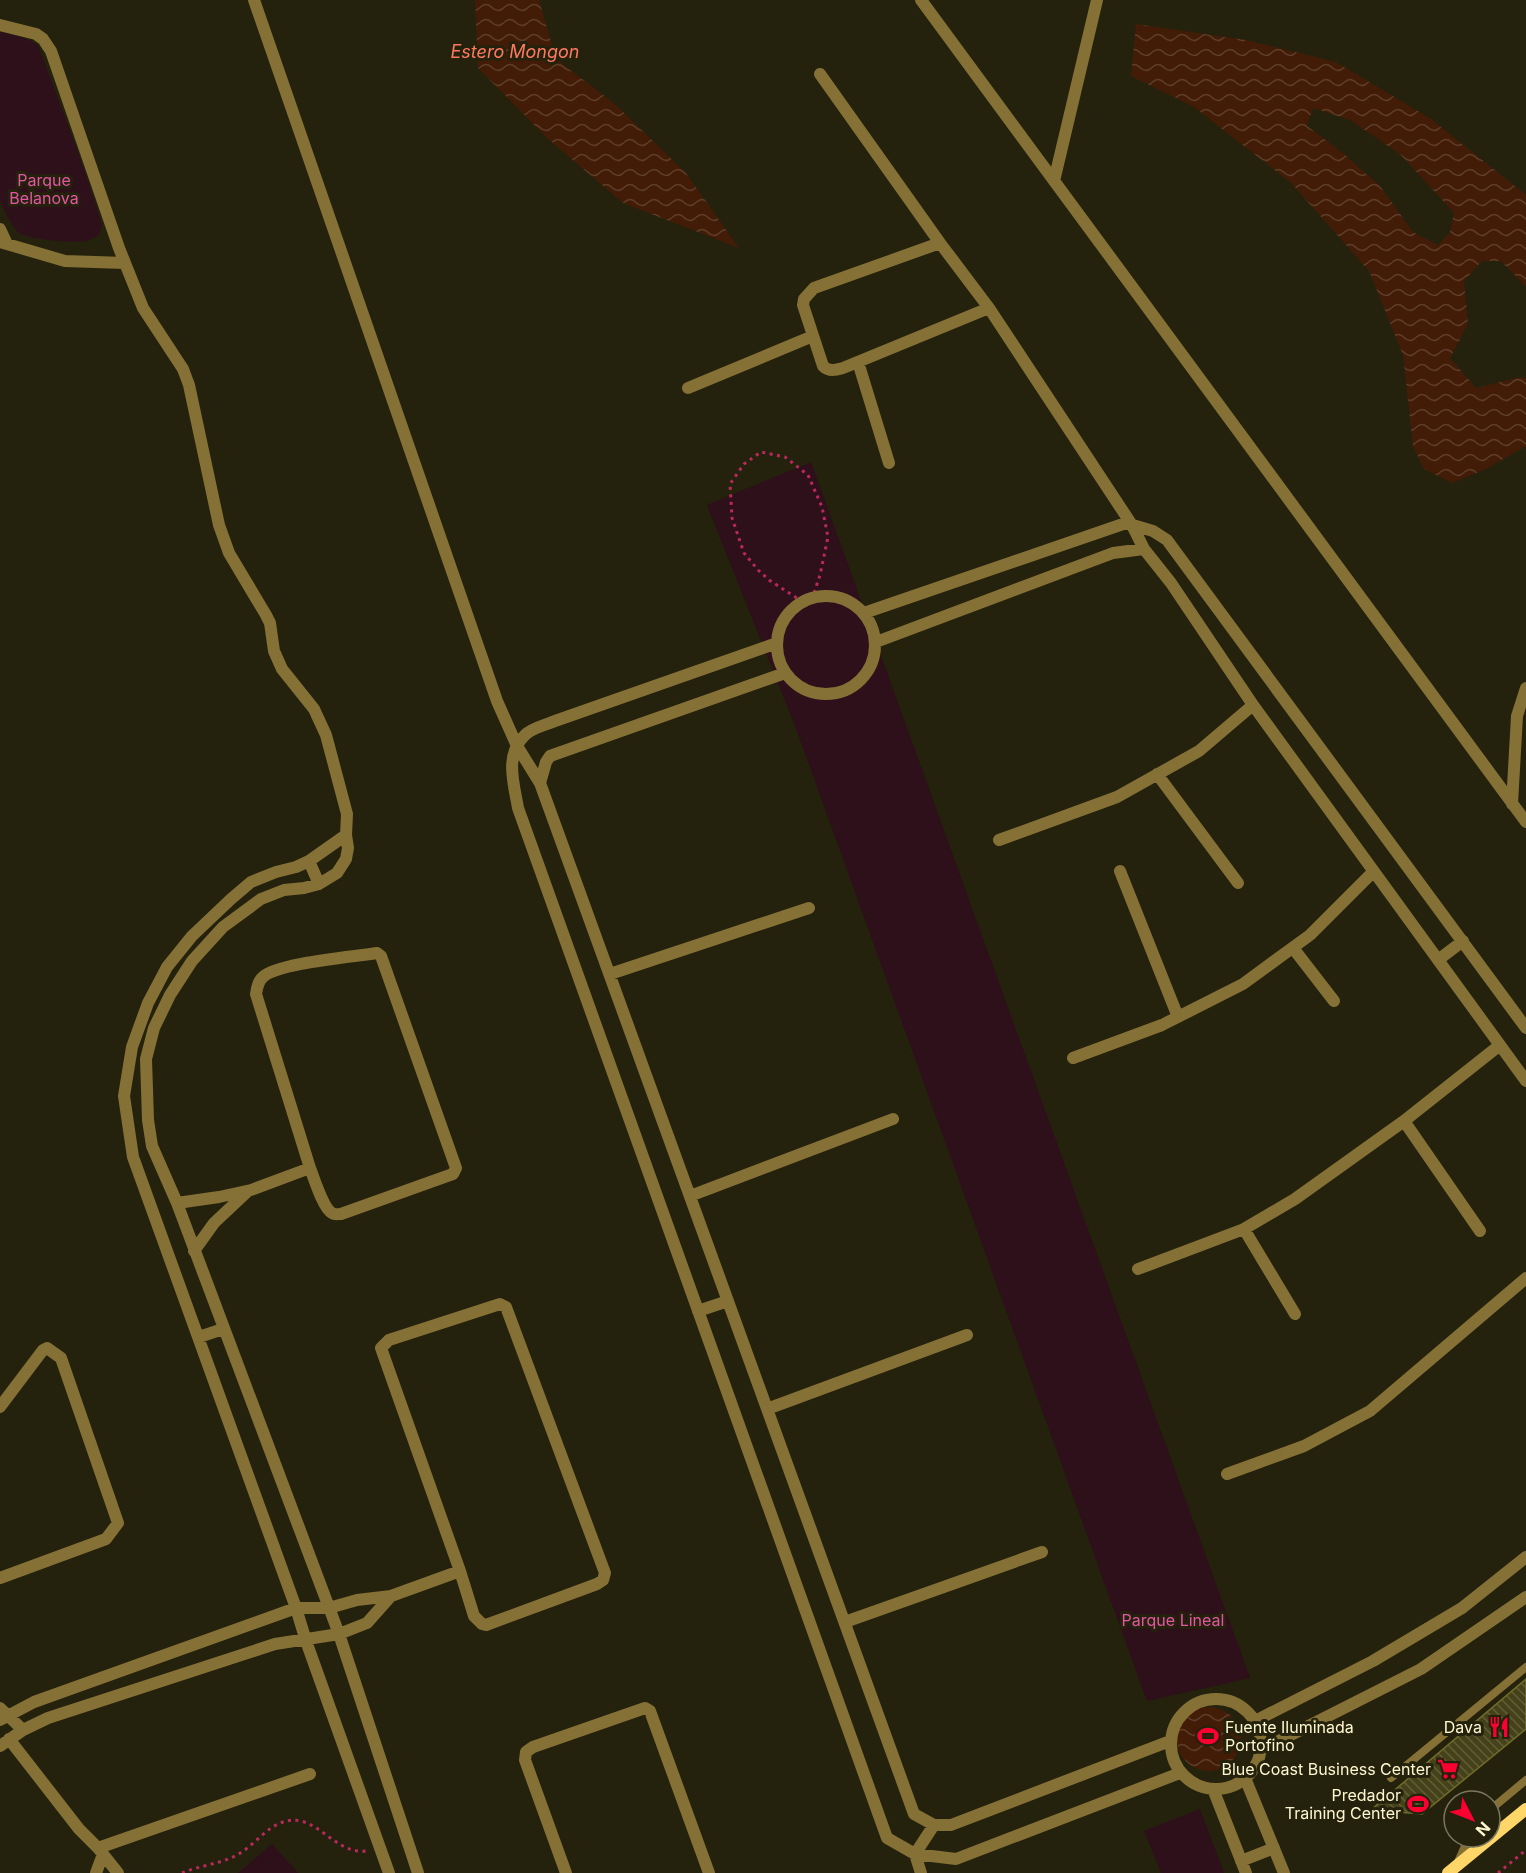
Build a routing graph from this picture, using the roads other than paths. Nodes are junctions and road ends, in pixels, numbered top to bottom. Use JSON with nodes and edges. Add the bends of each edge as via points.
{"nodes":[{"id":1,"x":254,"y":0,"type":"edge"},
{"id":2,"x":921,"y":0,"type":"edge"},
{"id":3,"x":1097,"y":0,"type":"edge"},
{"id":4,"x":0,"y":25,"type":"edge"},
{"id":5,"x":819,"y":74,"type":"dead end"},
{"id":6,"x":1054,"y":181,"type":"junction"},
{"id":7,"x":0,"y":229,"type":"edge"},
{"id":8,"x":4,"y":243,"type":"edge"},
{"id":9,"x":940,"y":243,"type":"junction"},
{"id":10,"x":125,"y":263,"type":"junction"},
{"id":11,"x":988,"y":308,"type":"junction"},
{"id":12,"x":813,"y":336,"type":"junction"},
{"id":13,"x":858,"y":362,"type":"junction"},
{"id":14,"x":688,"y":388,"type":"dead end"},
{"id":15,"x":889,"y":463,"type":"dead end"},
{"id":16,"x":1132,"y":525,"type":"junction"},
{"id":17,"x":1144,"y":549,"type":"junction"},
{"id":18,"x":864,"y":613,"type":"junction"},
{"id":19,"x":876,"y":642,"type":"junction"},
{"id":20,"x":777,"y":643,"type":"junction"},
{"id":21,"x":785,"y":672,"type":"junction"},
{"id":22,"x":1526,"y":688,"type":"edge"},
{"id":23,"x":1253,"y":705,"type":"junction"},
{"id":24,"x":517,"y":746,"type":"junction"},
{"id":25,"x":1157,"y":774,"type":"junction"},
{"id":26,"x":540,"y":783,"type":"junction"},
{"id":27,"x":1512,"y":804,"type":"junction"},
{"id":28,"x":1526,"y":822,"type":"edge"},
{"id":29,"x":346,"y":836,"type":"junction"},
{"id":30,"x":999,"y":840,"type":"dead end"},
{"id":31,"x":309,"y":861,"type":"junction"},
{"id":32,"x":1120,"y":871,"type":"dead end"},
{"id":33,"x":1373,"y":872,"type":"junction"},
{"id":34,"x":255,"y":881,"type":"junction"},
{"id":35,"x":1238,"y":883,"type":"dead end"},
{"id":36,"x":319,"y":884,"type":"junction"},
{"id":37,"x":271,"y":895,"type":"junction"},
{"id":38,"x":809,"y":908,"type":"dead end"},
{"id":39,"x":1462,"y":941,"type":"junction"},
{"id":40,"x":1293,"y":948,"type":"junction"},
{"id":41,"x":1438,"y":960,"type":"junction"},
{"id":42,"x":610,"y":974,"type":"junction"},
{"id":43,"x":1334,"y":1001,"type":"dead end"},
{"id":44,"x":1178,"y":1017,"type":"junction"},
{"id":45,"x":1526,"y":1028,"type":"edge"},
{"id":46,"x":1500,"y":1045,"type":"junction"},
{"id":47,"x":1073,"y":1058,"type":"dead end"},
{"id":48,"x":1526,"y":1081,"type":"edge"},
{"id":49,"x":892,"y":1119,"type":"dead end"},
{"id":50,"x":1404,"y":1121,"type":"junction"},
{"id":51,"x":152,"y":1146,"type":"junction"},
{"id":52,"x":133,"y":1158,"type":"junction"},
{"id":53,"x":310,"y":1168,"type":"junction"},
{"id":54,"x":251,"y":1190,"type":"junction"},
{"id":55,"x":690,"y":1196,"type":"junction"},
{"id":56,"x":177,"y":1203,"type":"junction"},
{"id":57,"x":1244,"y":1229,"type":"junction"},
{"id":58,"x":1480,"y":1231,"type":"dead end"},
{"id":59,"x":195,"y":1251,"type":"junction"},
{"id":60,"x":1138,"y":1269,"type":"dead end"},
{"id":61,"x":1526,"y":1278,"type":"edge"},
{"id":62,"x":728,"y":1301,"type":"junction"},
{"id":63,"x":698,"y":1311,"type":"junction"},
{"id":64,"x":1294,"y":1314,"type":"dead end"},
{"id":65,"x":223,"y":1329,"type":"junction"},
{"id":66,"x":967,"y":1335,"type":"dead end"},
{"id":67,"x":198,"y":1337,"type":"junction"},
{"id":68,"x":0,"y":1407,"type":"edge"},
{"id":69,"x":767,"y":1409,"type":"junction"},
{"id":70,"x":1227,"y":1474,"type":"dead end"},
{"id":71,"x":1042,"y":1552,"type":"dead end"},
{"id":72,"x":1526,"y":1557,"type":"edge"},
{"id":73,"x":460,"y":1571,"type":"junction"},
{"id":74,"x":0,"y":1577,"type":"edge"},
{"id":75,"x":390,"y":1596,"type":"junction"},
{"id":76,"x":1526,"y":1597,"type":"edge"},
{"id":77,"x":296,"y":1608,"type":"junction"},
{"id":78,"x":329,"y":1608,"type":"junction"},
{"id":79,"x":844,"y":1622,"type":"junction"},
{"id":80,"x":339,"y":1634,"type":"junction"},
{"id":81,"x":306,"y":1641,"type":"junction"},
{"id":82,"x":1526,"y":1667,"type":"edge"},
{"id":83,"x":3,"y":1714,"type":"edge"},
{"id":84,"x":1255,"y":1721,"type":"junction"},
{"id":85,"x":23,"y":1730,"type":"junction"},
{"id":86,"x":1170,"y":1741,"type":"junction"},
{"id":87,"x":4,"y":1743,"type":"edge"},
{"id":88,"x":1261,"y":1750,"type":"junction"},
{"id":89,"x":1180,"y":1773,"type":"junction"},
{"id":90,"x":310,"y":1774,"type":"dead end"},
{"id":91,"x":1245,"y":1778,"type":"junction"},
{"id":92,"x":1391,"y":1778,"type":"dead end"},
{"id":93,"x":1526,"y":1780,"type":"edge"},
{"id":94,"x":1213,"y":1789,"type":"junction"},
{"id":95,"x":1502,"y":1800,"type":"edge"},
{"id":96,"x":1526,"y":1809,"type":"edge"},
{"id":97,"x":934,"y":1825,"type":"junction"},
{"id":98,"x":1274,"y":1848,"type":"junction"},
{"id":99,"x":1463,"y":1849,"type":"edge"},
{"id":100,"x":101,"y":1851,"type":"junction"},
{"id":101,"x":915,"y":1854,"type":"junction"},
{"id":102,"x":1243,"y":1867,"type":"edge"},
{"id":103,"x":1452,"y":1870,"type":"edge"},
{"id":104,"x":96,"y":1873,"type":"edge"},
{"id":105,"x":118,"y":1873,"type":"edge"},
{"id":106,"x":389,"y":1873,"type":"edge"},
{"id":107,"x":418,"y":1873,"type":"edge"},
{"id":108,"x":566,"y":1873,"type":"edge"},
{"id":109,"x":709,"y":1873,"type":"edge"},
{"id":110,"x":921,"y":1873,"type":"edge"},
{"id":111,"x":1284,"y":1873,"type":"edge"}],
"edges":[{"from":1,"to":24,"type":"street","via":[[497,701]]},
{"from":2,"to":6,"type":"street"},
{"from":3,"to":6,"type":"street"},
{"from":4,"to":10,"type":"street","via":[[36,34],[51,51]]},
{"from":5,"to":9,"type":"street"},
{"from":6,"to":27,"type":"street"},
{"from":7,"to":8,"type":"street"},
{"from":8,"to":10,"type":"street","via":[[65,261]]},
{"from":9,"to":11,"type":"street"},
{"from":9,"to":12,"type":"street","via":[[814,288],[802,305]]},
{"from":10,"to":29,"type":"street","via":[[143,308],[183,369],[189,385],[219,525],[229,553],[270,623],[274,651],[282,669],[314,710],[326,735],[347,814]]},
{"from":11,"to":13,"type":"street"},
{"from":11,"to":16,"type":"street"},
{"from":12,"to":13,"type":"street","via":[[825,368],[836,370]]},
{"from":12,"to":14,"type":"street"},
{"from":13,"to":15,"type":"street"},
{"from":16,"to":17,"type":"street"},
{"from":16,"to":18,"type":"street","via":[[1126,523]]},
{"from":16,"to":39,"type":"street","via":[[1167,540]]},
{"from":17,"to":19,"type":"street","via":[[1113,553]]},
{"from":17,"to":23,"type":"street"},
{"from":18,"to":19,"type":"street"},
{"from":18,"to":20,"type":"street","via":[[835,597],[807,600],[790,612]]},
{"from":19,"to":21,"type":"street","via":[[874,658],[856,684],[842,692],[810,692]]},
{"from":20,"to":21,"type":"street"},
{"from":20,"to":24,"type":"street","via":[[555,721],[526,734]]},
{"from":21,"to":26,"type":"street","via":[[550,756]]},
{"from":22,"to":27,"type":"street","via":[[1517,716]]},
{"from":23,"to":25,"type":"street","via":[[1199,751]]},
{"from":23,"to":33,"type":"street"},
{"from":24,"to":26,"type":"street"},
{"from":24,"to":63,"type":"street","via":[[511,765],[518,808]]},
{"from":25,"to":30,"type":"street","via":[[1117,796]]},
{"from":25,"to":35,"type":"street"},
{"from":26,"to":42,"type":"street"},
{"from":27,"to":28,"type":"street"},
{"from":29,"to":31,"type":"street"},
{"from":29,"to":36,"type":"street","via":[[346,858],[337,873]]},
{"from":31,"to":34,"type":"street"},
{"from":31,"to":36,"type":"street"},
{"from":32,"to":44,"type":"street"},
{"from":33,"to":40,"type":"street"},
{"from":33,"to":41,"type":"street"},
{"from":34,"to":37,"type":"street"},
{"from":34,"to":52,"type":"street","via":[[192,936],[167,967],[148,1003],[132,1047],[124,1096]]},
{"from":36,"to":37,"type":"street"},
{"from":37,"to":51,"type":"street","via":[[223,927],[192,961],[154,1028],[146,1059]]},
{"from":38,"to":42,"type":"street"},
{"from":39,"to":41,"type":"street"},
{"from":39,"to":45,"type":"street"},
{"from":40,"to":43,"type":"street"},
{"from":40,"to":44,"type":"street","via":[[1243,984]]},
{"from":41,"to":46,"type":"street"},
{"from":42,"to":55,"type":"street"},
{"from":44,"to":47,"type":"street"},
{"from":46,"to":48,"type":"street"},
{"from":46,"to":50,"type":"street"},
{"from":49,"to":55,"type":"street"},
{"from":50,"to":57,"type":"street","via":[[1295,1199]]},
{"from":50,"to":58,"type":"street"},
{"from":51,"to":52,"type":"street"},
{"from":51,"to":56,"type":"street"},
{"from":52,"to":67,"type":"street"},
{"from":53,"to":53,"type":"street","via":[[330,1212],[337,1214],[453,1174],[456,1168],[378,953],[280,968],[263,977],[256,988]]},
{"from":53,"to":54,"type":"street"},
{"from":54,"to":56,"type":"street"},
{"from":54,"to":59,"type":"street","via":[[214,1223]]},
{"from":55,"to":62,"type":"street"},
{"from":56,"to":59,"type":"street"},
{"from":57,"to":60,"type":"street"},
{"from":57,"to":64,"type":"street"},
{"from":59,"to":65,"type":"street"},
{"from":61,"to":70,"type":"street","via":[[1370,1411],[1304,1446]]},
{"from":62,"to":63,"type":"street"},
{"from":62,"to":69,"type":"street"},
{"from":63,"to":101,"type":"street","via":[[886,1838]]},
{"from":65,"to":67,"type":"street"},
{"from":65,"to":78,"type":"street"},
{"from":66,"to":69,"type":"street"},
{"from":67,"to":77,"type":"street"},
{"from":68,"to":74,"type":"street","via":[[43,1350],[47,1348],[61,1358],[118,1523],[106,1539]]},
{"from":69,"to":79,"type":"street"},
{"from":71,"to":79,"type":"street"},
{"from":72,"to":84,"type":"street","via":[[1452,1614],[1373,1661]]},
{"from":73,"to":73,"type":"street","via":[[474,1616],[486,1625],[597,1584],[605,1573],[506,1306],[500,1304],[389,1340],[381,1348]]},
{"from":73,"to":75,"type":"street"},
{"from":75,"to":78,"type":"street"},
{"from":75,"to":80,"type":"street","via":[[367,1623]]},
{"from":76,"to":88,"type":"street","via":[[1421,1669]]},
{"from":77,"to":78,"type":"street"},
{"from":77,"to":81,"type":"street"},
{"from":77,"to":83,"type":"street"},
{"from":78,"to":80,"type":"street"},
{"from":79,"to":97,"type":"street","via":[[914,1814]]},
{"from":80,"to":81,"type":"street"},
{"from":80,"to":107,"type":"street"},
{"from":81,"to":85,"type":"street","via":[[275,1644],[48,1718]]},
{"from":81,"to":106,"type":"street"},
{"from":82,"to":92,"type":"lane"},
{"from":83,"to":85,"type":"street"},
{"from":84,"to":86,"type":"street","via":[[1234,1702],[1206,1699],[1181,1714]]},
{"from":84,"to":88,"type":"street"},
{"from":85,"to":87,"type":"street"},
{"from":86,"to":89,"type":"street"},
{"from":86,"to":97,"type":"street","via":[[951,1826]]},
{"from":87,"to":100,"type":"street"},
{"from":88,"to":91,"type":"street"},
{"from":89,"to":94,"type":"street","via":[[1200,1787]]},
{"from":89,"to":101,"type":"street","via":[[956,1859]]},
{"from":90,"to":100,"type":"street"},
{"from":91,"to":94,"type":"street","via":[[1230,1787]]},
{"from":91,"to":98,"type":"street"},
{"from":93,"to":95,"type":"lane"},
{"from":94,"to":102,"type":"street"},
{"from":96,"to":103,"type":"street"},
{"from":97,"to":101,"type":"street"},
{"from":98,"to":102,"type":"street"},
{"from":98,"to":111,"type":"street"},
{"from":99,"to":103,"type":"lane"},
{"from":100,"to":104,"type":"street"},
{"from":100,"to":105,"type":"street"},
{"from":101,"to":110,"type":"street"},
{"from":108,"to":109,"type":"street","via":[[525,1760],[526,1752],[645,1708],[650,1711]]}]}
